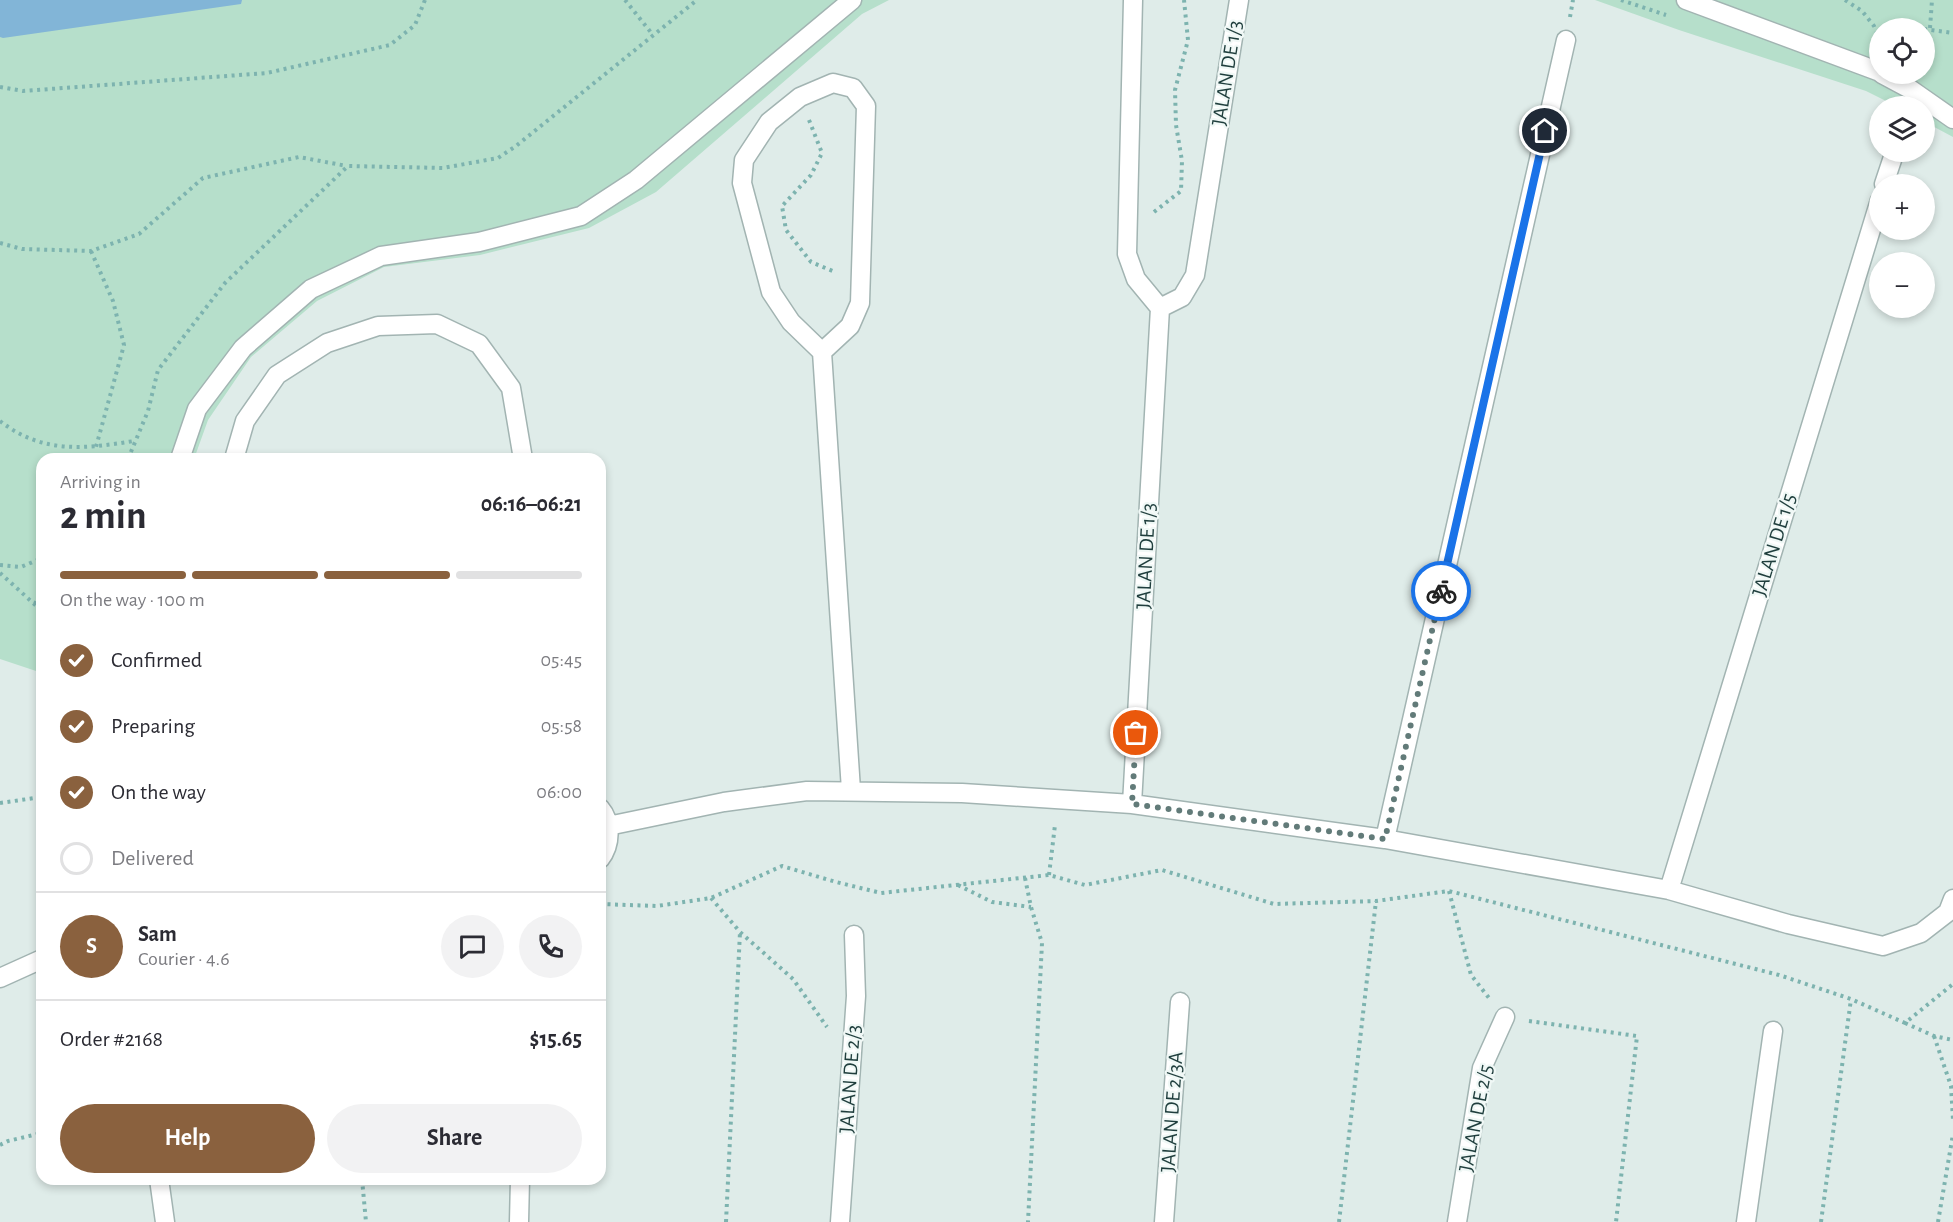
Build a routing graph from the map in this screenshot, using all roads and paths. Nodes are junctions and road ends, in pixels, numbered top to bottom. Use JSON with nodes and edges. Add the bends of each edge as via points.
{"nodes":[{"id":1,"x":425,"y":0,"type":"edge"},
{"id":2,"x":625,"y":0,"type":"edge"},
{"id":3,"x":697,"y":0,"type":"edge"},
{"id":4,"x":852,"y":0,"type":"edge"},
{"id":5,"x":1133,"y":0,"type":"edge"},
{"id":6,"x":1184,"y":0,"type":"edge"},
{"id":7,"x":1239,"y":0,"type":"edge"},
{"id":8,"x":1686,"y":0,"type":"edge"},
{"id":9,"x":1845,"y":0,"type":"edge"},
{"id":10,"x":1932,"y":0,"type":"edge"},
{"id":11,"x":1929,"y":18,"type":"edge"},
{"id":12,"x":1869,"y":20,"type":"edge"},
{"id":13,"x":1935,"y":30,"type":"edge"},
{"id":14,"x":1953,"y":33,"type":"edge"},
{"id":15,"x":653,"y":35,"type":"junction"},
{"id":16,"x":1566,"y":40,"type":"dead end"},
{"id":17,"x":1869,"y":69,"type":"edge"},
{"id":18,"x":1901,"y":84,"type":"edge"},
{"id":19,"x":0,"y":87,"type":"edge"},
{"id":20,"x":800,"y":97,"type":"junction"},
{"id":21,"x":1953,"y":119,"type":"edge"},
{"id":22,"x":348,"y":166,"type":"junction"},
{"id":23,"x":1128,"y":232,"type":"junction"},
{"id":24,"x":1869,"y":236,"type":"edge"},
{"id":25,"x":0,"y":243,"type":"edge"},
{"id":26,"x":91,"y":251,"type":"junction"},
{"id":27,"x":861,"y":283,"type":"junction"},
{"id":28,"x":1160,"y":308,"type":"junction"},
{"id":29,"x":822,"y":352,"type":"junction"},
{"id":30,"x":0,"y":421,"type":"edge"},
{"id":31,"x":135,"y":441,"type":"junction"},
{"id":32,"x":96,"y":447,"type":"junction"},
{"id":33,"x":130,"y":453,"type":"edge"},
{"id":34,"x":182,"y":453,"type":"edge"},
{"id":35,"x":236,"y":453,"type":"edge"},
{"id":36,"x":522,"y":453,"type":"edge"},
{"id":37,"x":36,"y":561,"type":"edge"},
{"id":38,"x":0,"y":565,"type":"edge"},
{"id":39,"x":0,"y":573,"type":"edge"},
{"id":40,"x":35,"y":604,"type":"edge"},
{"id":41,"x":851,"y":790,"type":"junction"},
{"id":42,"x":36,"y":798,"type":"edge"},
{"id":43,"x":1058,"y":800,"type":"junction"},
{"id":44,"x":0,"y":803,"type":"edge"},
{"id":45,"x":1132,"y":804,"type":"junction"},
{"id":46,"x":606,"y":822,"type":"edge"},
{"id":47,"x":608,"y":826,"type":"junction"},
{"id":48,"x":1385,"y":839,"type":"junction"},
{"id":49,"x":606,"y":846,"type":"edge"},
{"id":50,"x":1049,"y":875,"type":"junction"},
{"id":51,"x":1025,"y":878,"type":"junction"},
{"id":52,"x":955,"y":884,"type":"junction"},
{"id":53,"x":1670,"y":890,"type":"junction"},
{"id":54,"x":1449,"y":891,"type":"junction"},
{"id":55,"x":711,"y":898,"type":"junction"},
{"id":56,"x":1953,"y":899,"type":"edge"},
{"id":57,"x":1376,"y":902,"type":"junction"},
{"id":58,"x":606,"y":903,"type":"edge"},
{"id":59,"x":1031,"y":907,"type":"junction"},
{"id":60,"x":741,"y":932,"type":"junction"},
{"id":61,"x":854,"y":935,"type":"dead end"},
{"id":62,"x":36,"y":959,"type":"edge"},
{"id":63,"x":0,"y":978,"type":"edge"},
{"id":64,"x":1953,"y":984,"type":"edge"},
{"id":65,"x":1851,"y":999,"type":"junction"},
{"id":66,"x":1180,"y":1002,"type":"dead end"},
{"id":67,"x":1505,"y":1017,"type":"junction"},
{"id":68,"x":1905,"y":1023,"type":"junction"},
{"id":69,"x":1773,"y":1031,"type":"dead end"},
{"id":70,"x":1934,"y":1036,"type":"junction"},
{"id":71,"x":1953,"y":1040,"type":"edge"},
{"id":72,"x":851,"y":1059,"type":"junction"},
{"id":73,"x":1953,"y":1120,"type":"edge"},
{"id":74,"x":36,"y":1134,"type":"edge"},
{"id":75,"x":1953,"y":1134,"type":"edge"},
{"id":76,"x":0,"y":1145,"type":"edge"},
{"id":77,"x":160,"y":1185,"type":"edge"},
{"id":78,"x":364,"y":1185,"type":"edge"},
{"id":79,"x":520,"y":1185,"type":"edge"},
{"id":80,"x":165,"y":1222,"type":"edge"},
{"id":81,"x":366,"y":1222,"type":"edge"},
{"id":82,"x":519,"y":1222,"type":"edge"},
{"id":83,"x":726,"y":1222,"type":"edge"},
{"id":84,"x":840,"y":1222,"type":"edge"},
{"id":85,"x":1028,"y":1222,"type":"edge"},
{"id":86,"x":1164,"y":1222,"type":"edge"},
{"id":87,"x":1339,"y":1222,"type":"edge"},
{"id":88,"x":1457,"y":1222,"type":"edge"},
{"id":89,"x":1616,"y":1222,"type":"edge"},
{"id":90,"x":1746,"y":1222,"type":"edge"},
{"id":91,"x":1821,"y":1222,"type":"edge"},
{"id":92,"x":1938,"y":1222,"type":"edge"}],
"edges":[{"from":1,"to":19,"type":"path","via":[[415,25],[390,45],[267,73],[23,91]]},
{"from":2,"to":15,"type":"path"},
{"from":3,"to":15,"type":"path"},
{"from":4,"to":34,"type":"street","via":[[636,180],[581,216],[478,242],[381,256],[311,289],[243,348],[197,409]]},
{"from":5,"to":23,"type":"street"},
{"from":6,"to":23,"type":"path","via":[[1188,40],[1175,90],[1181,191]]},
{"from":7,"to":28,"type":"street","name":"JALAN DE 1/3","via":[[1195,275],[1182,297]]},
{"from":8,"to":17,"type":"street"},
{"from":9,"to":12,"type":"path"},
{"from":10,"to":11,"type":"path"},
{"from":13,"to":14,"type":"path"},
{"from":15,"to":22,"type":"path","via":[[498,158],[443,168]]},
{"from":16,"to":48,"type":"street"},
{"from":18,"to":21,"type":"street"},
{"from":20,"to":27,"type":"path","via":[[822,153],[811,175],[782,206],[786,230],[811,262]]},
{"from":20,"to":27,"type":"street","via":[[833,83],[853,88],[866,106]]},
{"from":20,"to":29,"type":"street","via":[[769,122],[744,160],[742,183],[771,292],[791,322]]},
{"from":22,"to":26,"type":"path","via":[[299,157],[203,178],[139,234]]},
{"from":22,"to":31,"type":"path","via":[[225,283],[171,352],[158,370],[148,411]]},
{"from":23,"to":28,"type":"street","via":[[1127,254],[1137,279]]},
{"from":24,"to":53,"type":"street","name":"JALAN DE 1/5"},
{"from":25,"to":26,"type":"path","via":[[22,249]]},
{"from":26,"to":32,"type":"path","via":[[113,301],[124,345]]},
{"from":27,"to":29,"type":"street","via":[[860,303],[850,326]]},
{"from":28,"to":45,"type":"street","name":"JALAN DE 1/3"},
{"from":29,"to":41,"type":"street"},
{"from":30,"to":32,"type":"path","via":[[17,434],[53,446]]},
{"from":31,"to":32,"type":"path"},
{"from":31,"to":33,"type":"path"},
{"from":35,"to":36,"type":"street","via":[[246,421],[277,375],[327,343],[378,326],[437,324],[479,344],[511,388]]},
{"from":37,"to":38,"type":"path","via":[[21,567]]},
{"from":39,"to":40,"type":"path"},
{"from":41,"to":43,"type":"street"},
{"from":41,"to":47,"type":"street","via":[[807,791],[724,802]]},
{"from":42,"to":44,"type":"path"},
{"from":43,"to":45,"type":"street"},
{"from":43,"to":50,"type":"path"},
{"from":45,"to":48,"type":"street"},
{"from":46,"to":47,"type":"street"},
{"from":47,"to":49,"type":"street"},
{"from":48,"to":53,"type":"street"},
{"from":50,"to":51,"type":"path"},
{"from":50,"to":57,"type":"path","via":[[1085,885],[1162,870],[1274,904]]},
{"from":51,"to":52,"type":"path"},
{"from":51,"to":59,"type":"path"},
{"from":52,"to":55,"type":"path","via":[[882,893],[782,866]]},
{"from":52,"to":59,"type":"path","via":[[992,902]]},
{"from":53,"to":56,"type":"street","via":[[1883,946],[1922,933],[1948,912]]},
{"from":54,"to":57,"type":"path"},
{"from":54,"to":65,"type":"path","via":[[1779,975]]},
{"from":54,"to":67,"type":"path","via":[[1471,975]]},
{"from":55,"to":58,"type":"path","via":[[657,906]]},
{"from":55,"to":60,"type":"path"},
{"from":57,"to":87,"type":"path"},
{"from":59,"to":85,"type":"path","via":[[1042,943]]},
{"from":60,"to":72,"type":"path","via":[[793,979]]},
{"from":60,"to":83,"type":"path"},
{"from":61,"to":72,"type":"street","name":"JALAN DE 2/3","via":[[856,996]]},
{"from":62,"to":63,"type":"street"},
{"from":64,"to":68,"type":"path"},
{"from":65,"to":68,"type":"path"},
{"from":65,"to":91,"type":"path"},
{"from":66,"to":86,"type":"street","name":"JALAN DE 2/3A"},
{"from":67,"to":88,"type":"street","name":"JALAN DE 2/5","via":[[1482,1068]]},
{"from":67,"to":89,"type":"path","via":[[1637,1036]]},
{"from":68,"to":70,"type":"path"},
{"from":69,"to":90,"type":"street"},
{"from":70,"to":71,"type":"path"},
{"from":70,"to":73,"type":"path","via":[[1951,1086]]},
{"from":72,"to":84,"type":"street","name":"JALAN DE 2/3"},
{"from":74,"to":76,"type":"path"},
{"from":75,"to":92,"type":"path"},
{"from":77,"to":80,"type":"street"},
{"from":78,"to":81,"type":"path"},
{"from":79,"to":82,"type":"street"}]}
